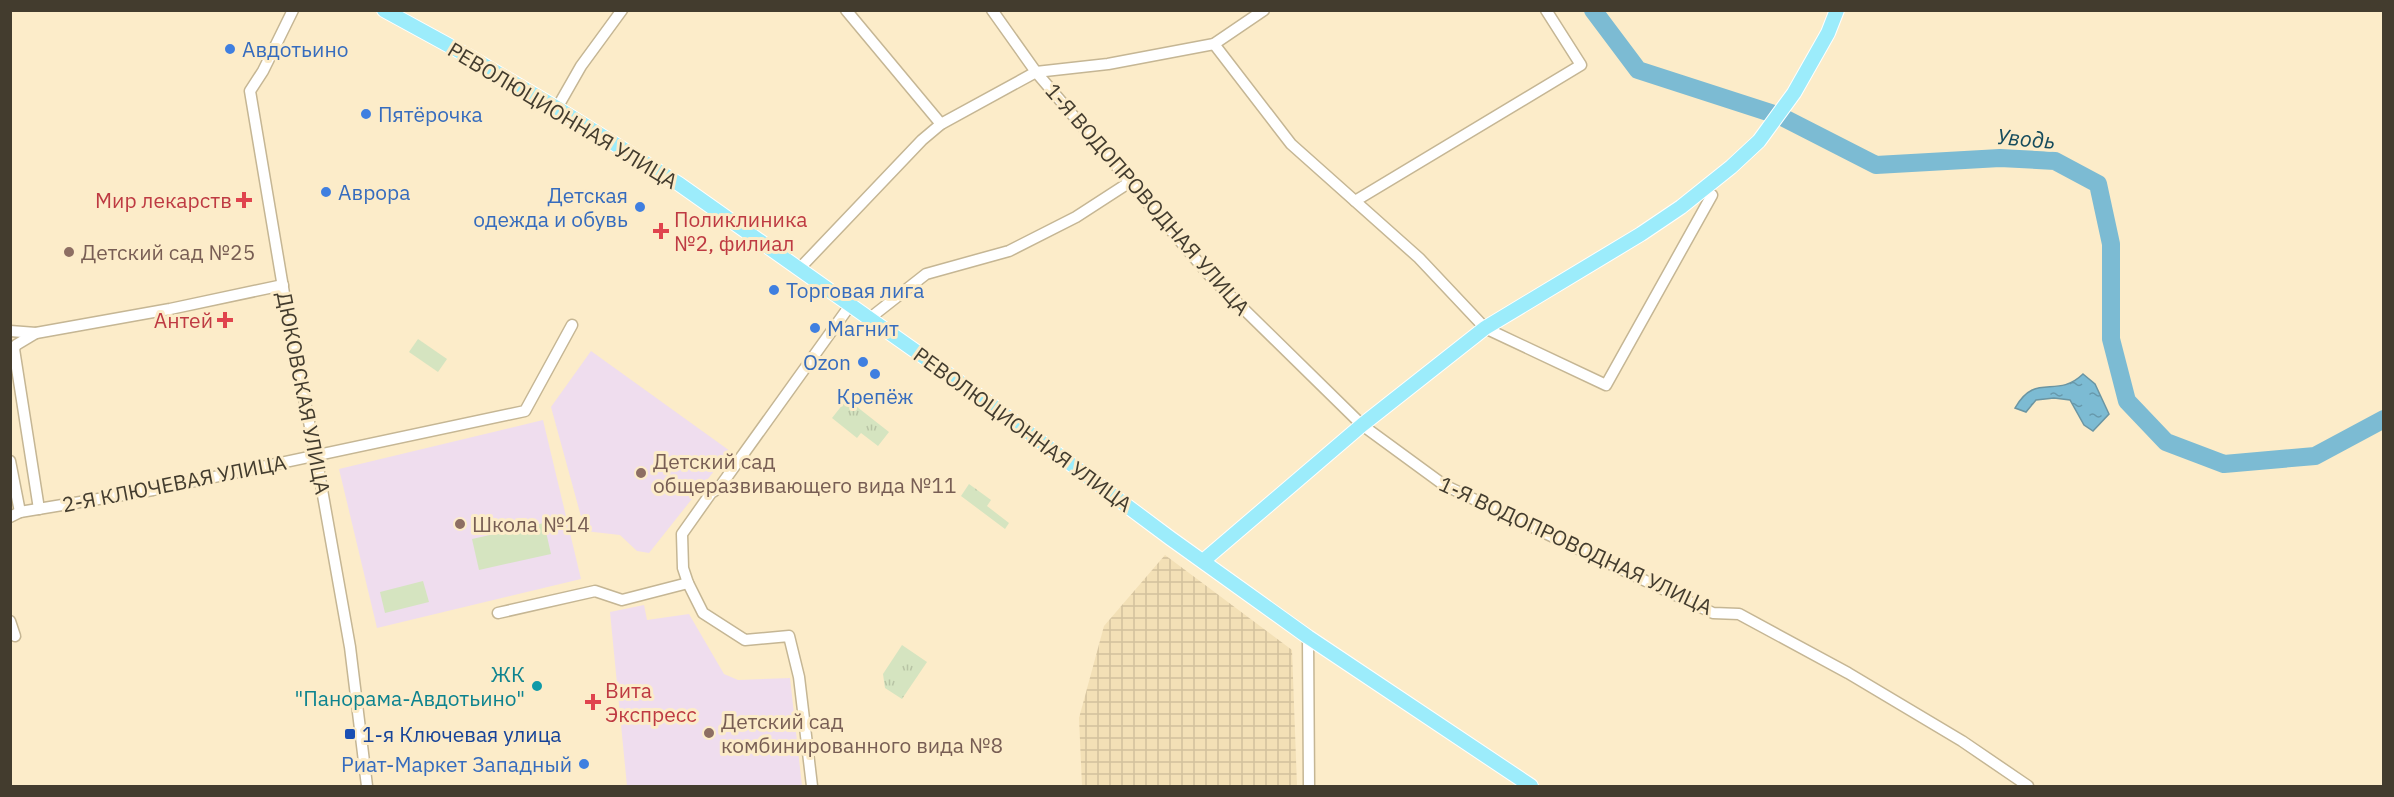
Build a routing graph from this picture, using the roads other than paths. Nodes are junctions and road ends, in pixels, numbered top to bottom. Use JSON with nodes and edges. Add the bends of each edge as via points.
{"nodes":[{"id":1,"x":293,"y":10,"type":"edge"},
{"id":2,"x":384,"y":10,"type":"edge"},
{"id":3,"x":622,"y":10,"type":"edge"},
{"id":4,"x":846,"y":10,"type":"edge"},
{"id":5,"x":992,"y":10,"type":"edge"},
{"id":6,"x":1264,"y":10,"type":"edge"},
{"id":7,"x":1546,"y":10,"type":"edge"},
{"id":8,"x":1837,"y":10,"type":"edge"},
{"id":9,"x":1214,"y":44,"type":"junction"},
{"id":10,"x":1036,"y":72,"type":"junction"},
{"id":11,"x":557,"y":108,"type":"junction"},
{"id":12,"x":940,"y":124,"type":"junction"},
{"id":13,"x":1130,"y":182,"type":"junction"},
{"id":14,"x":1712,"y":195,"type":"dead end"},
{"id":15,"x":1355,"y":201,"type":"junction"},
{"id":16,"x":800,"y":268,"type":"junction"},
{"id":17,"x":283,"y":285,"type":"junction"},
{"id":18,"x":851,"y":304,"type":"junction"},
{"id":19,"x":870,"y":318,"type":"junction"},
{"id":20,"x":573,"y":325,"type":"dead end"},
{"id":21,"x":1485,"y":328,"type":"junction"},
{"id":22,"x":10,"y":331,"type":"edge"},
{"id":23,"x":36,"y":333,"type":"junction"},
{"id":24,"x":12,"y":354,"type":"edge"},
{"id":25,"x":1362,"y":425,"type":"junction"},
{"id":26,"x":316,"y":456,"type":"junction"},
{"id":27,"x":10,"y":461,"type":"edge"},
{"id":28,"x":39,"y":508,"type":"junction"},
{"id":29,"x":15,"y":515,"type":"edge"},
{"id":30,"x":1203,"y":561,"type":"junction"},
{"id":31,"x":688,"y":583,"type":"junction"},
{"id":32,"x":498,"y":613,"type":"dead end"},
{"id":33,"x":10,"y":621,"type":"edge"},
{"id":34,"x":15,"y":636,"type":"dead end"},
{"id":35,"x":1308,"y":637,"type":"junction"},
{"id":36,"x":367,"y":786,"type":"edge"},
{"id":37,"x":812,"y":786,"type":"edge"},
{"id":38,"x":1309,"y":786,"type":"edge"},
{"id":39,"x":1531,"y":786,"type":"edge"},
{"id":40,"x":2028,"y":786,"type":"edge"}],
"edges":[{"from":1,"to":17,"type":"street","name":"ДЮКОВСКАЯ УЛИЦА","via":[[250,91]]},
{"from":2,"to":11,"type":"main road","name":"РЕВОЛЮЦИОННАЯ УЛИЦА"},
{"from":3,"to":11,"type":"street","via":[[581,66]]},
{"from":4,"to":12,"type":"street"},
{"from":5,"to":10,"type":"street","name":"1-Я ВОДОПРОВОДНАЯ УЛИЦА"},
{"from":6,"to":9,"type":"street"},
{"from":7,"to":15,"type":"street","via":[[1581,65]]},
{"from":8,"to":21,"type":"main road","via":[[1794,93],[1759,141],[1731,167],[1641,234]]},
{"from":9,"to":10,"type":"street","via":[[1108,64]]},
{"from":9,"to":15,"type":"street","via":[[1291,144]]},
{"from":10,"to":12,"type":"street"},
{"from":10,"to":13,"type":"street","name":"1-Я ВОДОПРОВОДНАЯ УЛИЦА"},
{"from":11,"to":16,"type":"main road","name":"РЕВОЛЮЦИОННАЯ УЛИЦА","via":[[679,184]]},
{"from":12,"to":16,"type":"street"},
{"from":13,"to":19,"type":"street","via":[[1076,217],[1009,250],[926,274]]},
{"from":13,"to":25,"type":"street","name":"1-Я ВОДОПРОВОДНАЯ УЛИЦА","via":[[1210,276]]},
{"from":14,"to":21,"type":"street","via":[[1606,385]]},
{"from":15,"to":21,"type":"street","via":[[1419,258]]},
{"from":16,"to":18,"type":"main road","name":"РЕВОЛЮЦИОННАЯ УЛИЦА"},
{"from":17,"to":23,"type":"street"},
{"from":17,"to":26,"type":"street","name":"ДЮКОВСКАЯ УЛИЦА"},
{"from":18,"to":19,"type":"main road","name":"РЕВОЛЮЦИОННАЯ УЛИЦА"},
{"from":18,"to":31,"type":"street","via":[[682,534],[683,568]]},
{"from":19,"to":30,"type":"main road","name":"РЕВОЛЮЦИОННАЯ УЛИЦА"},
{"from":20,"to":26,"type":"street","name":"2-Я КЛЮЧЕВАЯ УЛИЦА","via":[[525,411]]},
{"from":21,"to":25,"type":"main road"},
{"from":22,"to":23,"type":"street"},
{"from":23,"to":24,"type":"street","via":[[16,345]]},
{"from":24,"to":28,"type":"street"},
{"from":25,"to":30,"type":"main road"},
{"from":25,"to":40,"type":"street","name":"1-Я ВОДОПРОВОДНАЯ УЛИЦА","via":[[1444,485],[1713,613],[1738,614],[1848,673],[1962,741]]},
{"from":26,"to":28,"type":"street","name":"2-Я КЛЮЧЕВАЯ УЛИЦА","via":[[153,490]]},
{"from":26,"to":36,"type":"street","name":"ДЮКОВСКАЯ УЛИЦА","via":[[350,647]]},
{"from":27,"to":29,"type":"street"},
{"from":28,"to":29,"type":"street","name":"2-Я КЛЮЧЕВАЯ УЛИЦА"},
{"from":30,"to":35,"type":"main road","name":"РЕВОЛЮЦИОННАЯ УЛИЦА"},
{"from":31,"to":32,"type":"street","via":[[622,600],[595,591]]},
{"from":31,"to":37,"type":"street","via":[[703,613],[745,640],[789,636],[799,677]]},
{"from":33,"to":34,"type":"street"},
{"from":35,"to":38,"type":"street"},
{"from":35,"to":39,"type":"main road","name":"РЕВОЛЮЦИОННАЯ УЛИЦА"}]}
